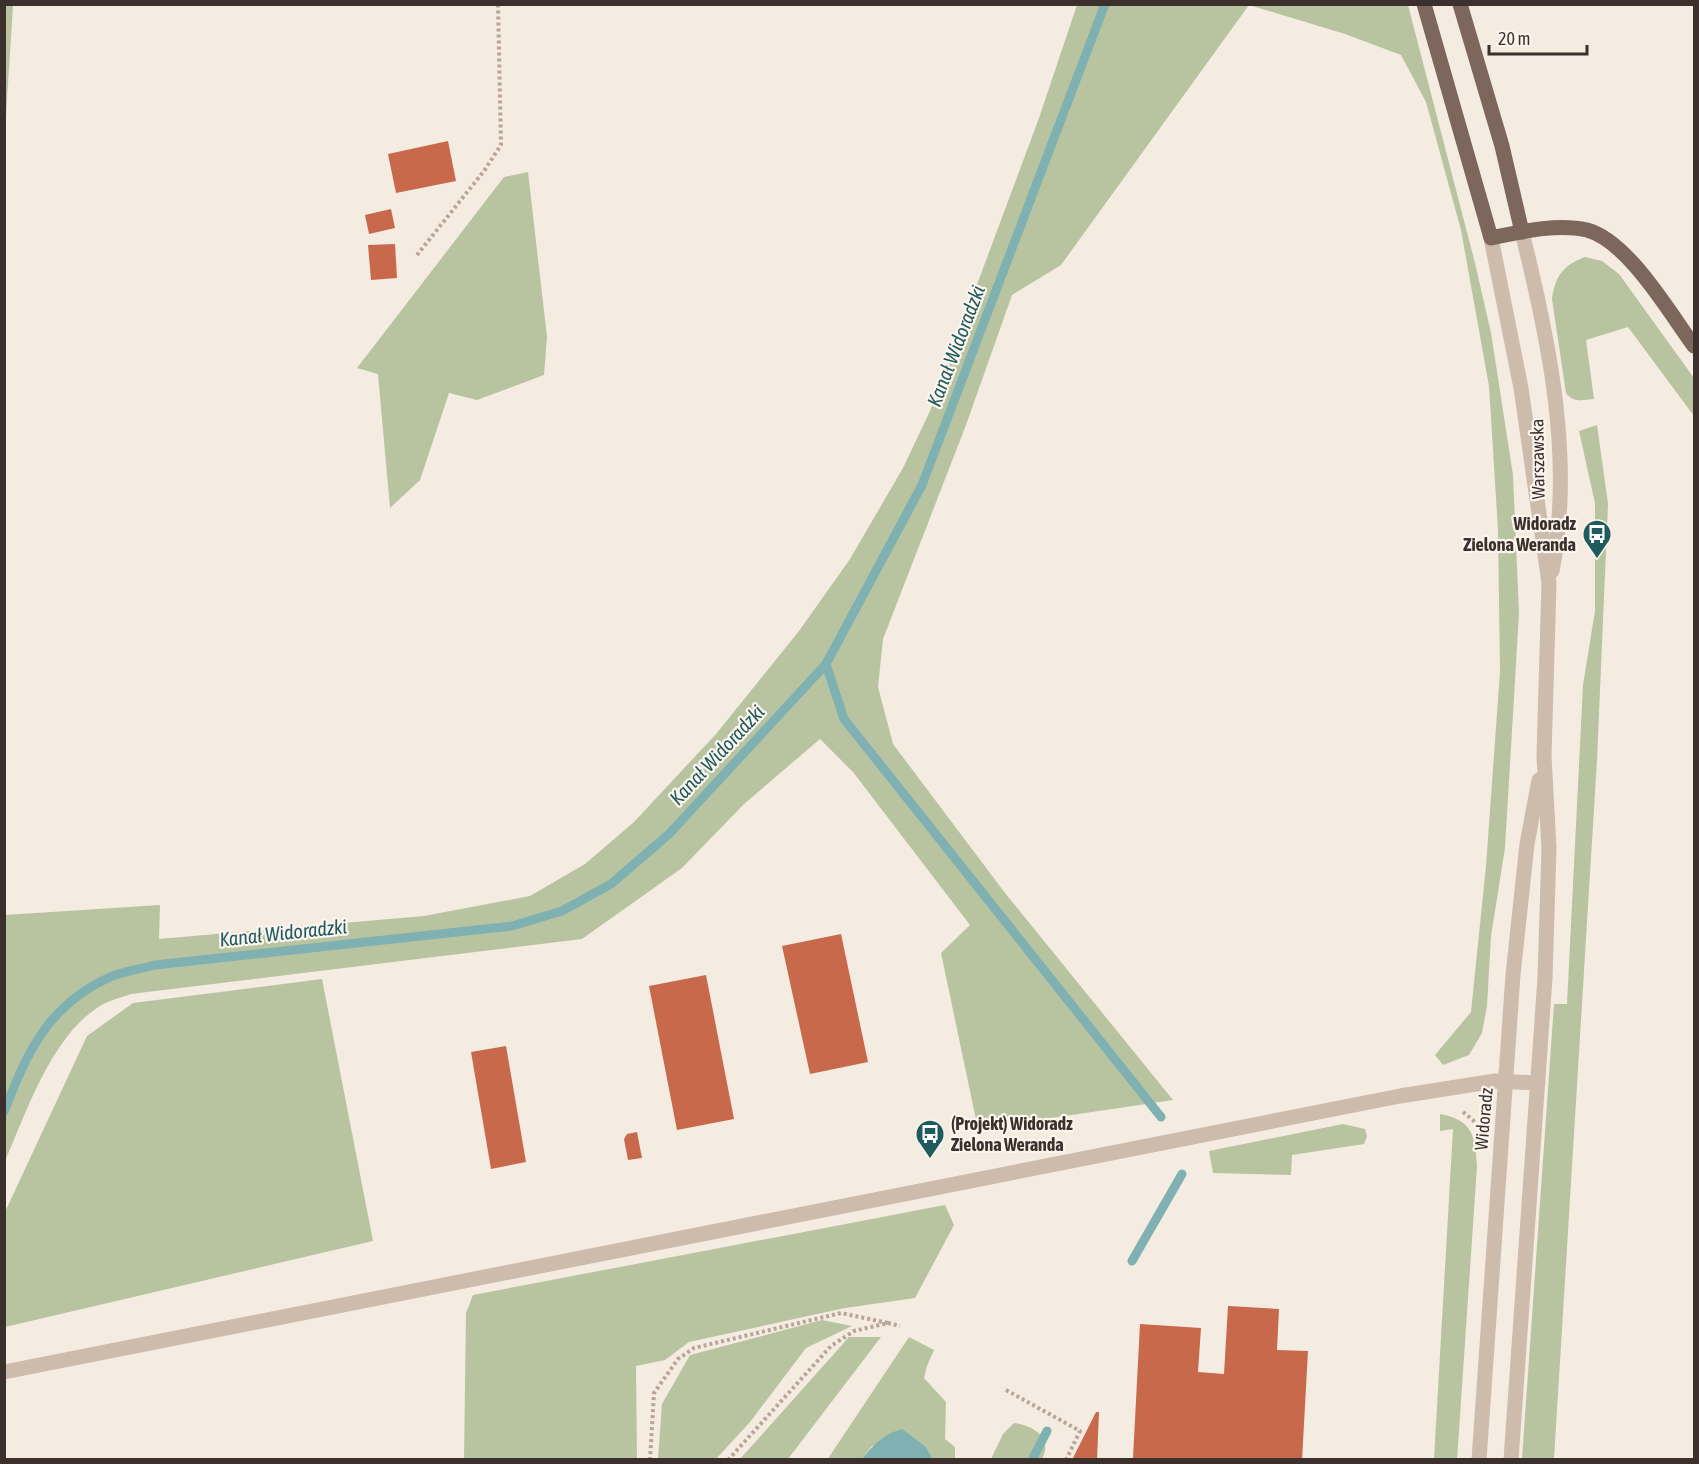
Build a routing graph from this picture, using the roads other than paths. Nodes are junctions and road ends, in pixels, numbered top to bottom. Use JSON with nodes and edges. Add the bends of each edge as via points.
{"nodes":[{"id":1,"x":1424,"y":4,"type":"edge"},
{"id":2,"x":1460,"y":4,"type":"edge"},
{"id":3,"x":1522,"y":232,"type":"junction"},
{"id":4,"x":1491,"y":238,"type":"junction"},
{"id":5,"x":1695,"y":346,"type":"edge"},
{"id":6,"x":1550,"y":583,"type":"junction"},
{"id":7,"x":1544,"y":756,"type":"junction"},
{"id":8,"x":1506,"y":1082,"type":"junction"},
{"id":9,"x":1538,"y":1083,"type":"junction"},
{"id":10,"x":4,"y":1372,"type":"edge"},
{"id":11,"x":1479,"y":1460,"type":"edge"},
{"id":12,"x":1511,"y":1460,"type":"edge"}],
"edges":[{"from":1,"to":4,"type":"main road","name":"Warszawska"},
{"from":2,"to":3,"type":"main road","name":"Warszawska","via":[[1502,146]]},
{"from":3,"to":4,"type":"main road"},
{"from":3,"to":5,"type":"main road","via":[[1571,228],[1612,242]]},
{"from":3,"to":6,"type":"street","name":"Warszawska","via":[[1547,342],[1557,416],[1558,512]]},
{"from":4,"to":6,"type":"street","name":"Warszawska","via":[[1521,388]]},
{"from":6,"to":7,"type":"street"},
{"from":7,"to":8,"type":"street","via":[[1527,844]]},
{"from":7,"to":9,"type":"street","via":[[1549,849]]},
{"from":8,"to":9,"type":"street","name":"Widoradz"},
{"from":8,"to":10,"type":"street","via":[[1400,1096]]},
{"from":8,"to":11,"type":"street","name":"Widoradz"},
{"from":9,"to":12,"type":"street"}]}
